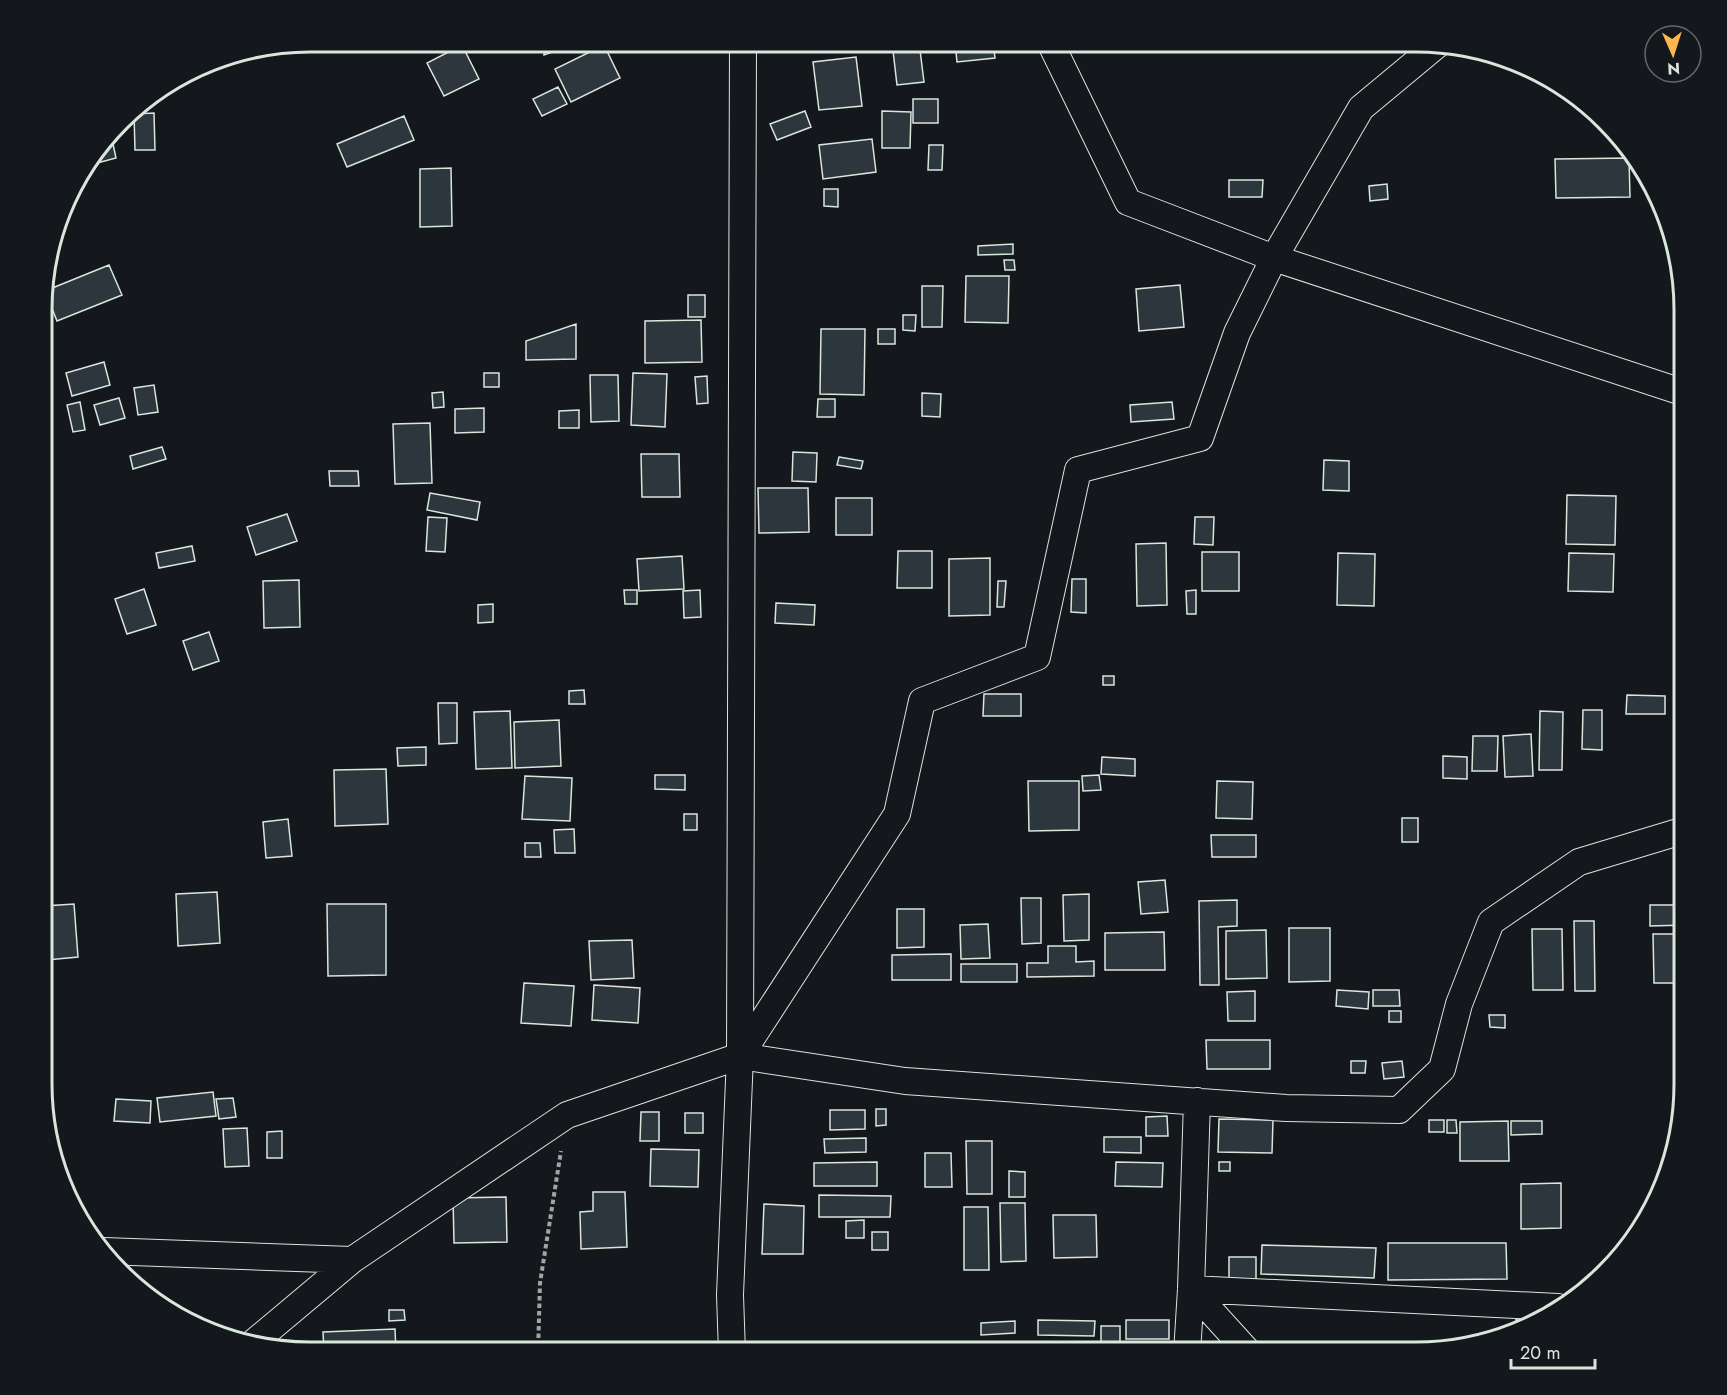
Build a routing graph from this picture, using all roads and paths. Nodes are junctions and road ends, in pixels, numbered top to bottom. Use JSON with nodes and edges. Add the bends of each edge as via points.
{"nodes":[{"id":1,"x":743,"y":52,"type":"edge"},
{"id":2,"x":1055,"y":52,"type":"edge"},
{"id":3,"x":1428,"y":53,"type":"edge"},
{"id":4,"x":1274,"y":258,"type":"junction"},
{"id":5,"x":1674,"y":389,"type":"edge"},
{"id":6,"x":1674,"y":833,"type":"edge"},
{"id":7,"x":740,"y":1056,"type":"junction"},
{"id":8,"x":1197,"y":1101,"type":"junction"},
{"id":9,"x":567,"y":1115,"type":"junction"},
{"id":10,"x":114,"y":1251,"type":"edge"},
{"id":11,"x":352,"y":1260,"type":"junction"},
{"id":12,"x":1191,"y":1289,"type":"junction"},
{"id":13,"x":1550,"y":1306,"type":"edge"},
{"id":14,"x":259,"y":1338,"type":"edge"},
{"id":15,"x":538,"y":1342,"type":"edge"},
{"id":16,"x":732,"y":1342,"type":"edge"},
{"id":17,"x":1188,"y":1342,"type":"edge"},
{"id":18,"x":1239,"y":1342,"type":"edge"}],
"edges":[{"from":1,"to":7,"type":"street"},
{"from":2,"to":4,"type":"street","via":[[1128,202]]},
{"from":3,"to":4,"type":"street","via":[[1361,108]]},
{"from":4,"to":5,"type":"street"},
{"from":4,"to":7,"type":"street","via":[[1237,333],[1200,438],[1077,470],[1037,657],[922,700],[897,814]]},
{"from":6,"to":8,"type":"street","via":[[1579,862],[1491,922],[1459,1004],[1442,1069],[1399,1110],[1286,1108]]},
{"from":7,"to":8,"type":"street","via":[[905,1081]]},
{"from":7,"to":9,"type":"street"},
{"from":7,"to":16,"type":"street"},
{"from":8,"to":12,"type":"street"},
{"from":9,"to":11,"type":"street"},
{"from":9,"to":15,"type":"path","via":[[540,1283]]},
{"from":10,"to":11,"type":"street"},
{"from":11,"to":14,"type":"street"},
{"from":12,"to":13,"type":"street"},
{"from":12,"to":17,"type":"street"},
{"from":12,"to":18,"type":"street"}]}
